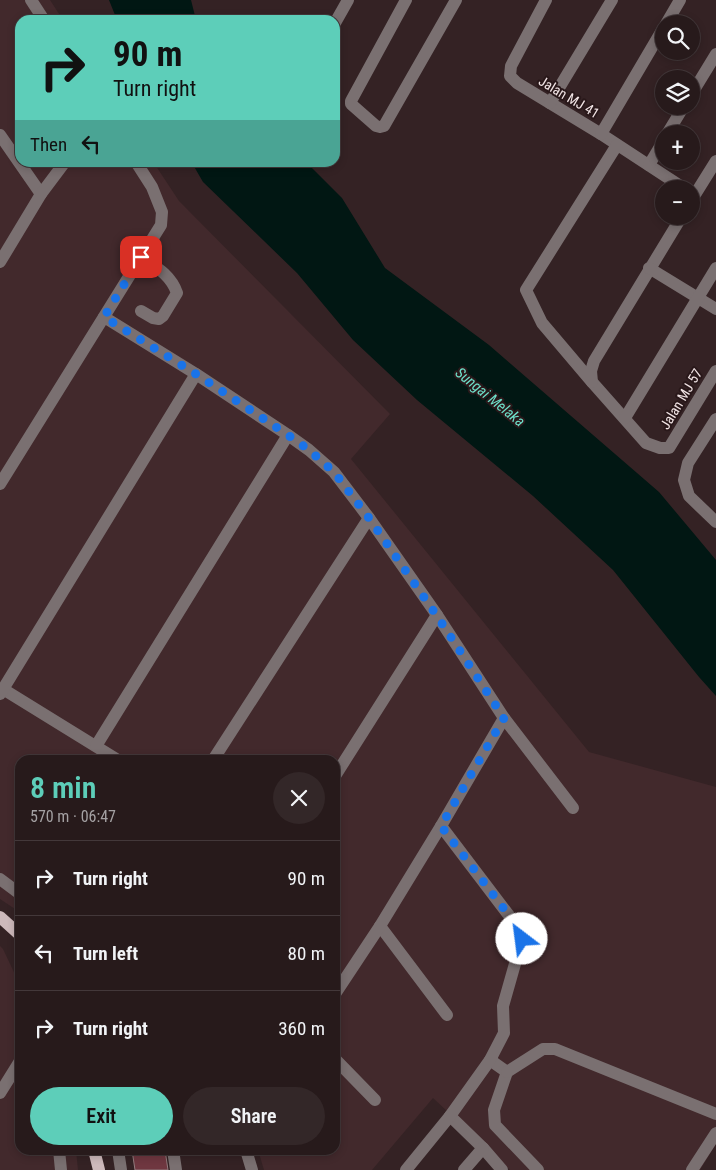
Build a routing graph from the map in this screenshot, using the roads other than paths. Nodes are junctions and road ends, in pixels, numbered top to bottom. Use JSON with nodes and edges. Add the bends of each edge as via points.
{"nodes":[{"id":1,"x":31,"y":0,"type":"edge"},
{"id":2,"x":348,"y":0,"type":"edge"},
{"id":3,"x":406,"y":0,"type":"edge"},
{"id":4,"x":456,"y":0,"type":"edge"},
{"id":5,"x":546,"y":0,"type":"edge"},
{"id":6,"x":612,"y":0,"type":"edge"},
{"id":7,"x":680,"y":0,"type":"edge"},
{"id":8,"x":41,"y":15,"type":"edge"},
{"id":9,"x":340,"y":15,"type":"edge"},
{"id":10,"x":671,"y":15,"type":"edge"},
{"id":11,"x":655,"y":42,"type":"edge"},
{"id":12,"x":716,"y":54,"type":"edge"},
{"id":13,"x":700,"y":80,"type":"edge"},
{"id":14,"x":550,"y":103,"type":"junction"},
{"id":15,"x":601,"y":134,"type":"junction"},
{"id":16,"x":0,"y":135,"type":"edge"},
{"id":17,"x":617,"y":144,"type":"junction"},
{"id":18,"x":655,"y":155,"type":"edge"},
{"id":19,"x":15,"y":157,"type":"edge"},
{"id":20,"x":716,"y":161,"type":"edge"},
{"id":21,"x":649,"y":165,"type":"junction"},
{"id":22,"x":22,"y":167,"type":"edge"},
{"id":23,"x":61,"y":167,"type":"edge"},
{"id":24,"x":139,"y":167,"type":"edge"},
{"id":25,"x":670,"y":180,"type":"edge"},
{"id":26,"x":700,"y":182,"type":"edge"},
{"id":27,"x":41,"y":194,"type":"junction"},
{"id":28,"x":676,"y":225,"type":"edge"},
{"id":29,"x":141,"y":257,"type":"junction"},
{"id":30,"x":0,"y":262,"type":"edge"},
{"id":31,"x":650,"y":268,"type":"junction"},
{"id":32,"x":716,"y":268,"type":"edge"},
{"id":33,"x":698,"y":298,"type":"junction"},
{"id":34,"x":716,"y":309,"type":"edge"},
{"id":35,"x":141,"y":311,"type":"dead end"},
{"id":36,"x":104,"y":317,"type":"junction"},
{"id":37,"x":716,"y":371,"type":"edge"},
{"id":38,"x":196,"y":374,"type":"junction"},
{"id":39,"x":592,"y":382,"type":"junction"},
{"id":40,"x":625,"y":418,"type":"junction"},
{"id":41,"x":716,"y":419,"type":"edge"},
{"id":42,"x":288,"y":435,"type":"junction"},
{"id":43,"x":0,"y":484,"type":"edge"},
{"id":44,"x":369,"y":518,"type":"junction"},
{"id":45,"x":716,"y":522,"type":"edge"},
{"id":46,"x":437,"y":616,"type":"junction"},
{"id":47,"x":2,"y":692,"type":"edge"},
{"id":48,"x":504,"y":718,"type":"junction"},
{"id":49,"x":96,"y":746,"type":"junction"},
{"id":50,"x":110,"y":755,"type":"edge"},
{"id":51,"x":216,"y":755,"type":"edge"},
{"id":52,"x":340,"y":768,"type":"edge"},
{"id":53,"x":573,"y":808,"type":"dead end"},
{"id":54,"x":441,"y":826,"type":"junction"},
{"id":55,"x":0,"y":879,"type":"edge"},
{"id":56,"x":15,"y":890,"type":"edge"},
{"id":57,"x":0,"y":917,"type":"edge"},
{"id":58,"x":380,"y":926,"type":"junction"},
{"id":59,"x":15,"y":930,"type":"edge"},
{"id":60,"x":340,"y":986,"type":"edge"},
{"id":61,"x":447,"y":1016,"type":"dead end"},
{"id":62,"x":490,"y":1060,"type":"junction"},
{"id":63,"x":340,"y":1064,"type":"edge"},
{"id":64,"x":15,"y":1069,"type":"edge"},
{"id":65,"x":507,"y":1072,"type":"junction"},
{"id":66,"x":0,"y":1092,"type":"edge"},
{"id":67,"x":375,"y":1100,"type":"dead end"},
{"id":68,"x":716,"y":1114,"type":"edge"},
{"id":69,"x":450,"y":1116,"type":"junction"},
{"id":70,"x":716,"y":1133,"type":"edge"},
{"id":71,"x":483,"y":1148,"type":"junction"},
{"id":72,"x":60,"y":1155,"type":"edge"},
{"id":73,"x":90,"y":1155,"type":"edge"},
{"id":74,"x":95,"y":1155,"type":"edge"},
{"id":75,"x":119,"y":1155,"type":"edge"},
{"id":76,"x":173,"y":1155,"type":"edge"},
{"id":77,"x":248,"y":1155,"type":"edge"},
{"id":78,"x":61,"y":1170,"type":"edge"},
{"id":79,"x":92,"y":1170,"type":"edge"},
{"id":80,"x":98,"y":1170,"type":"edge"},
{"id":81,"x":121,"y":1170,"type":"edge"},
{"id":82,"x":176,"y":1170,"type":"edge"},
{"id":83,"x":252,"y":1170,"type":"edge"},
{"id":84,"x":406,"y":1170,"type":"edge"},
{"id":85,"x":464,"y":1170,"type":"edge"},
{"id":86,"x":502,"y":1170,"type":"edge"},
{"id":87,"x":538,"y":1170,"type":"edge"},
{"id":88,"x":692,"y":1170,"type":"edge"}],
"edges":[{"from":1,"to":8,"type":"street"},
{"from":2,"to":9,"type":"street"},
{"from":3,"to":4,"type":"street","via":[[352,98],[351,104],[380,127],[384,126]]},
{"from":5,"to":14,"type":"street","name":"Jalan MJ 41","via":[[509,72],[516,83]]},
{"from":6,"to":14,"type":"street"},
{"from":7,"to":10,"type":"street"},
{"from":11,"to":15,"type":"street"},
{"from":12,"to":13,"type":"street"},
{"from":14,"to":15,"type":"street","name":"Jalan MJ 41"},
{"from":15,"to":17,"type":"street","name":"Jalan MJ 41"},
{"from":16,"to":19,"type":"street"},
{"from":17,"to":21,"type":"street","name":"Jalan MJ 41"},
{"from":17,"to":39,"type":"street","via":[[526,290],[542,323]]},
{"from":18,"to":21,"type":"street"},
{"from":20,"to":26,"type":"street"},
{"from":21,"to":25,"type":"street","name":"Jalan MJ 41"},
{"from":22,"to":27,"type":"street"},
{"from":23,"to":27,"type":"street"},
{"from":24,"to":29,"type":"street","via":[[162,212],[161,225]]},
{"from":27,"to":30,"type":"street"},
{"from":28,"to":31,"type":"street"},
{"from":29,"to":35,"type":"street","via":[[162,270],[177,293],[159,319]]},
{"from":29,"to":36,"type":"street"},
{"from":31,"to":33,"type":"street"},
{"from":31,"to":39,"type":"street","via":[[594,361]]},
{"from":32,"to":33,"type":"street"},
{"from":33,"to":34,"type":"street"},
{"from":33,"to":40,"type":"street"},
{"from":36,"to":38,"type":"street"},
{"from":36,"to":43,"type":"street"},
{"from":37,"to":40,"type":"street","name":"Jalan MJ 57","via":[[669,448],[646,443]]},
{"from":38,"to":42,"type":"street"},
{"from":38,"to":47,"type":"street"},
{"from":39,"to":40,"type":"street"},
{"from":41,"to":45,"type":"street","via":[[688,463],[684,480],[689,496]]},
{"from":42,"to":44,"type":"street","via":[[334,472]]},
{"from":42,"to":49,"type":"street"},
{"from":44,"to":46,"type":"street"},
{"from":44,"to":51,"type":"street"},
{"from":46,"to":48,"type":"street"},
{"from":46,"to":52,"type":"street"},
{"from":47,"to":49,"type":"street"},
{"from":48,"to":53,"type":"street"},
{"from":48,"to":54,"type":"street"},
{"from":49,"to":50,"type":"street"},
{"from":54,"to":58,"type":"street"},
{"from":54,"to":62,"type":"street","via":[[520,930],[522,939],[503,1006],[504,1033]]},
{"from":55,"to":56,"type":"street"},
{"from":57,"to":59,"type":"main road"},
{"from":58,"to":60,"type":"street"},
{"from":58,"to":61,"type":"street"},
{"from":62,"to":65,"type":"street"},
{"from":62,"to":69,"type":"street"},
{"from":63,"to":67,"type":"street"},
{"from":64,"to":66,"type":"street"},
{"from":65,"to":68,"type":"street","via":[[543,1049],[555,1049]]},
{"from":65,"to":87,"type":"street","via":[[494,1110],[495,1125]]},
{"from":69,"to":71,"type":"street"},
{"from":69,"to":84,"type":"street"},
{"from":70,"to":88,"type":"street"},
{"from":71,"to":85,"type":"street"},
{"from":71,"to":86,"type":"street"},
{"from":72,"to":78,"type":"street"},
{"from":73,"to":79,"type":"main road"},
{"from":74,"to":80,"type":"main road"},
{"from":75,"to":81,"type":"street"},
{"from":76,"to":82,"type":"street"},
{"from":77,"to":83,"type":"street"}]}
